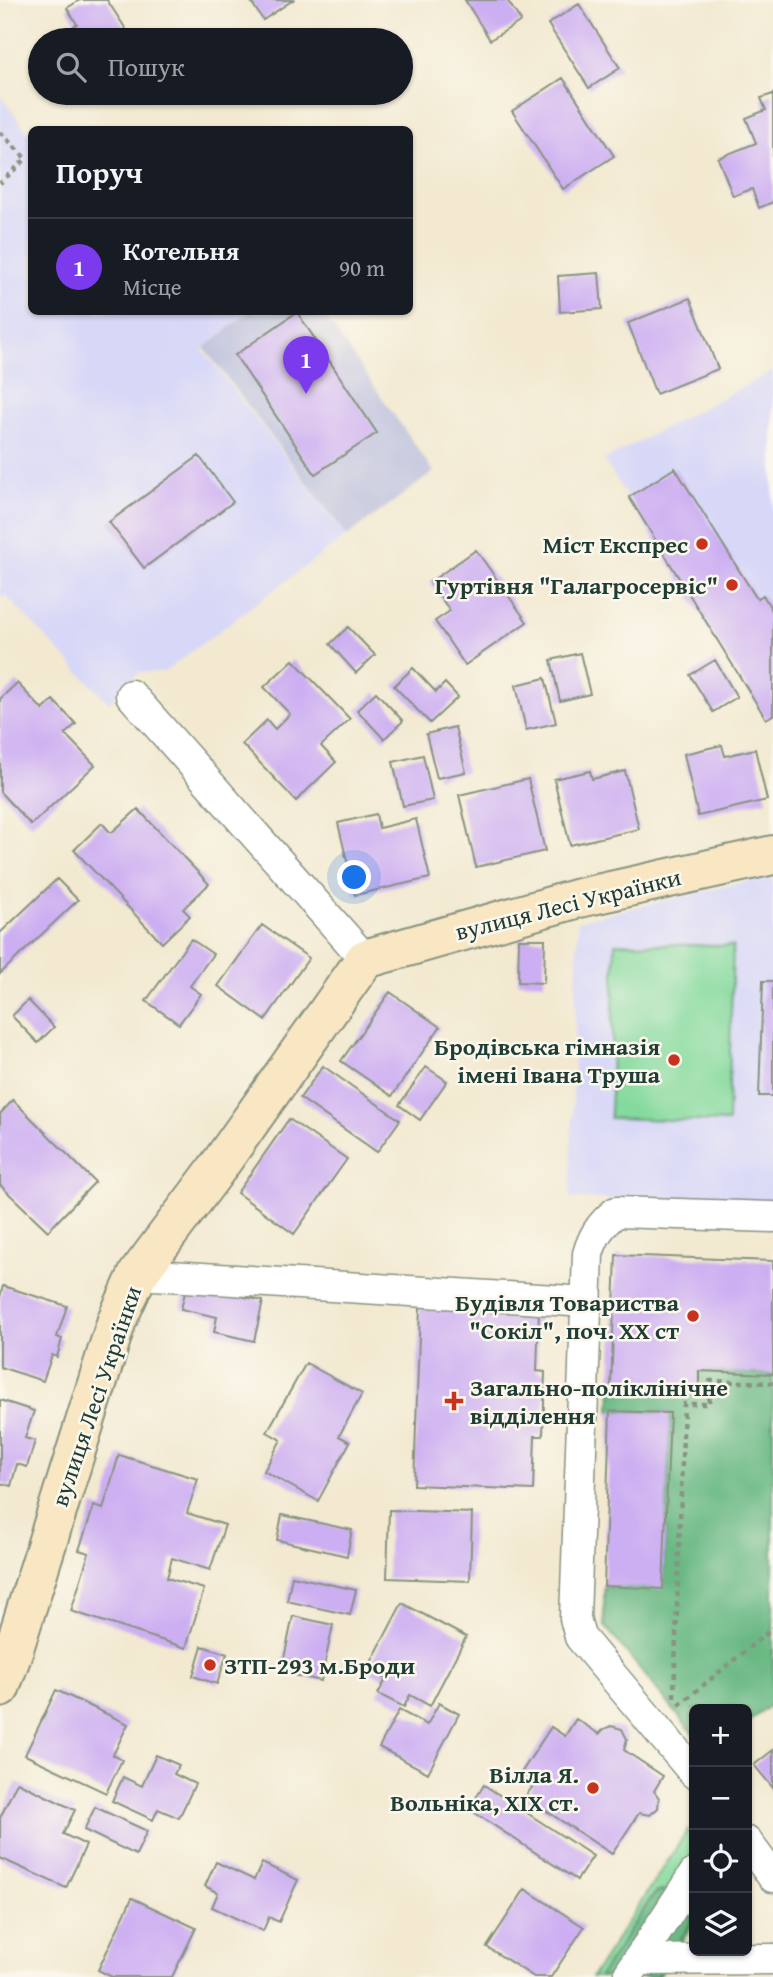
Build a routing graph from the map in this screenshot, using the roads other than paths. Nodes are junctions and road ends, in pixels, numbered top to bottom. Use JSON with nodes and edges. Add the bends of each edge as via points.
{"nodes":[{"id":1,"x":131,"y":695,"type":"dead end"},
{"id":2,"x":773,"y":855,"type":"edge"},
{"id":3,"x":365,"y":959,"type":"junction"},
{"id":4,"x":773,"y":1217,"type":"edge"},
{"id":5,"x":138,"y":1274,"type":"junction"},
{"id":6,"x":586,"y":1302,"type":"junction"},
{"id":7,"x":0,"y":1688,"type":"edge"},
{"id":8,"x":689,"y":1767,"type":"edge"},
{"id":9,"x":752,"y":1849,"type":"edge"},
{"id":10,"x":773,"y":1877,"type":"edge"},
{"id":11,"x":689,"y":1882,"type":"edge"},
{"id":12,"x":773,"y":1959,"type":"edge"},
{"id":13,"x":633,"y":1969,"type":"edge"}],
"edges":[{"from":1,"to":3,"type":"street"},
{"from":2,"to":3,"type":"street","name":"вулиця Лесі Українки","via":[[579,898]]},
{"from":3,"to":5,"type":"street","name":"вулиця Лесі Українки"},
{"from":4,"to":6,"type":"street","via":[[616,1212],[599,1228],[591,1244]]},
{"from":5,"to":6,"type":"street"},
{"from":5,"to":7,"type":"street","name":"вулиця Лесі Українки","via":[[117,1320]]},
{"from":6,"to":8,"type":"street","via":[[575,1618],[580,1637]]},
{"from":9,"to":10,"type":"street"},
{"from":11,"to":13,"type":"street"},
{"from":12,"to":13,"type":"street"}]}
